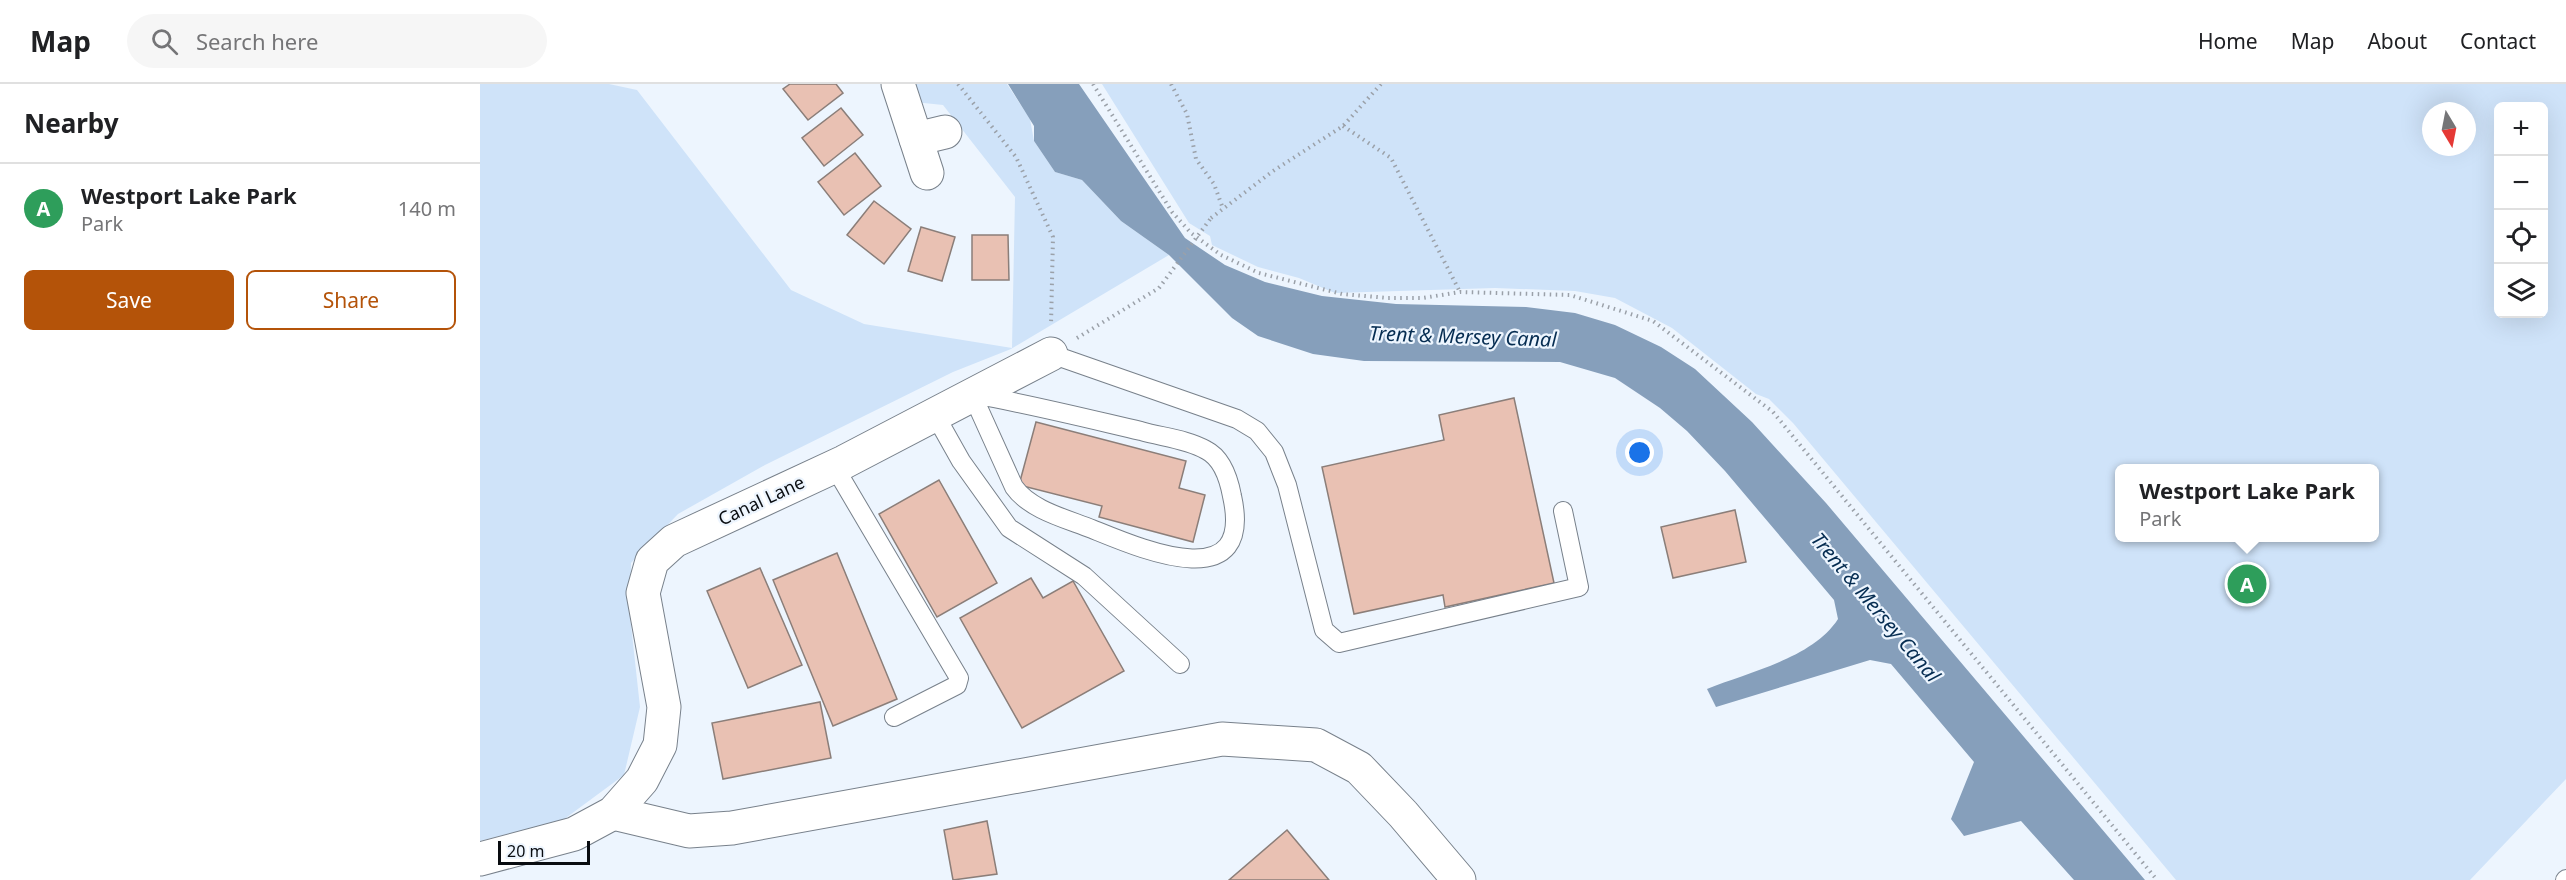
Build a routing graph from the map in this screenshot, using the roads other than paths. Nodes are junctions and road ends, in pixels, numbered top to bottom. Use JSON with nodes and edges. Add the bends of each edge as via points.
{"nodes":[{"id":1,"x":898,"y":84,"type":"edge"},
{"id":2,"x":927,"y":173,"type":"dead end"},
{"id":3,"x":1051,"y":354,"type":"joint"},
{"id":4,"x":972,"y":394,"type":"junction"},
{"id":5,"x":934,"y":413,"type":"junction"},
{"id":6,"x":834,"y":466,"type":"junction"},
{"id":7,"x":1563,"y":511,"type":"dead end"},
{"id":8,"x":1180,"y":664,"type":"dead end"},
{"id":9,"x":894,"y":717,"type":"dead end"},
{"id":10,"x":613,"y":813,"type":"junction"},
{"id":11,"x":480,"y":860,"type":"edge"},
{"id":12,"x":1459,"y":880,"type":"edge"}],
"edges":[{"from":1,"to":2,"type":"street","via":[[931,136]]},
{"from":3,"to":4,"type":"street","name":"Canal Lane"},
{"from":3,"to":7,"type":"lane","via":[[1237,419],[1257,431],[1274,452],[1287,485],[1324,630],[1339,643],[1579,587]]},
{"from":4,"to":4,"type":"lane","via":[[1039,406],[1208,450],[1228,479],[1234,532],[1224,548],[1208,558],[1180,560],[1144,551],[1043,509],[1020,496],[1014,487]]},
{"from":4,"to":5,"type":"street","name":"Canal Lane"},
{"from":5,"to":6,"type":"street","name":"Canal Lane"},
{"from":5,"to":8,"type":"lane","via":[[961,461],[1009,528],[1084,576]]},
{"from":6,"to":9,"type":"lane","via":[[959,678],[957,685]]},
{"from":6,"to":10,"type":"street","name":"Canal Lane","via":[[674,541],[652,561],[643,593],[664,707],[660,745],[642,780]]},
{"from":10,"to":11,"type":"street","name":"Canal Lane","via":[[574,834]]},
{"from":10,"to":12,"type":"street","via":[[689,831],[732,828],[1222,739],[1316,745],[1359,768]]}]}
